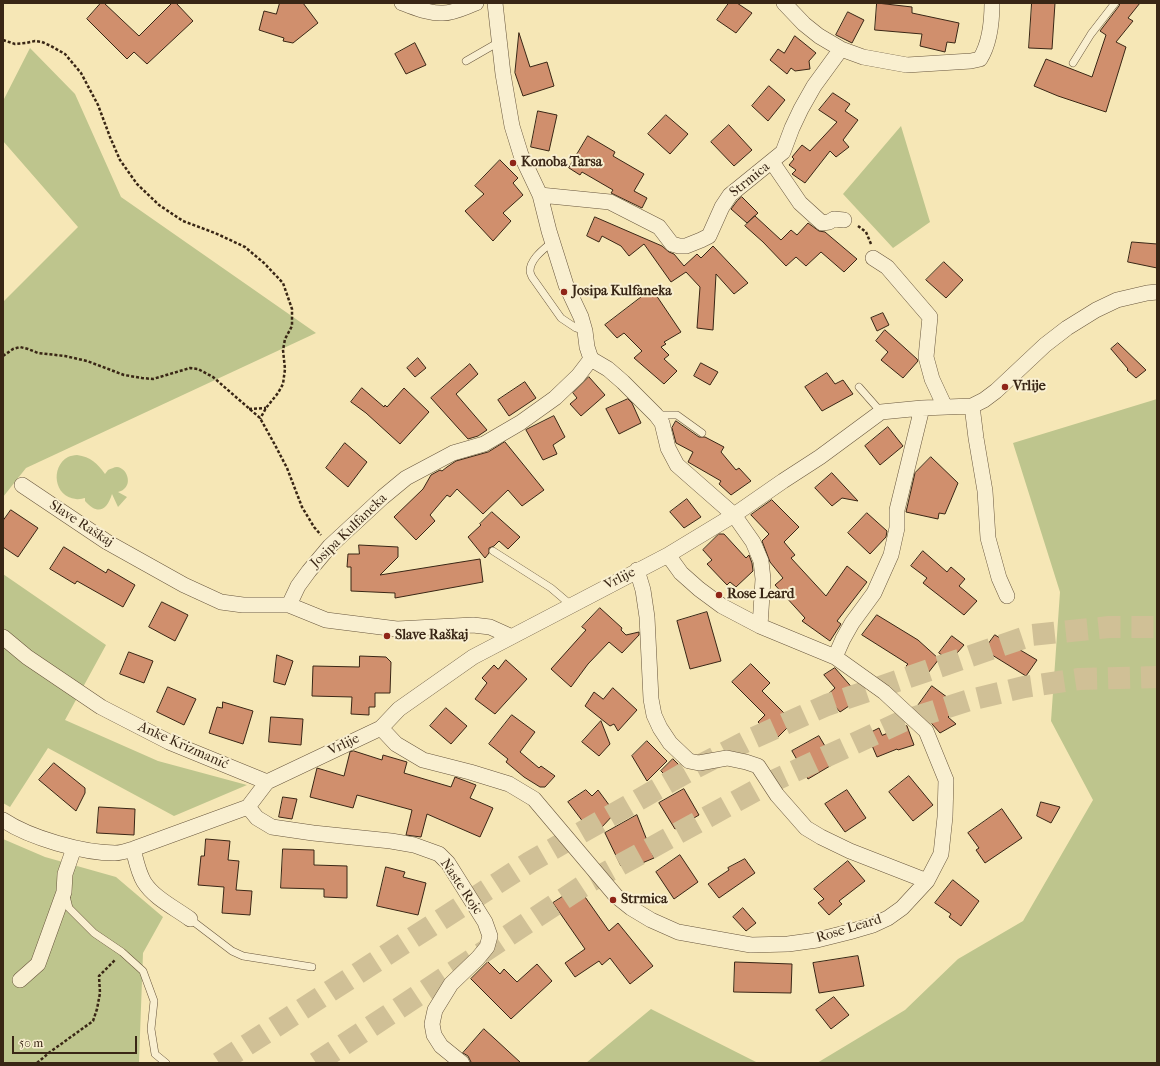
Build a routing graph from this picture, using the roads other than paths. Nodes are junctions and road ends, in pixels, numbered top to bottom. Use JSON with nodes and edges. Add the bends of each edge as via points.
{"nodes":[{"id":1,"x":402,"y":3,"type":"edge"},
{"id":2,"x":476,"y":3,"type":"edge"},
{"id":3,"x":495,"y":3,"type":"edge"},
{"id":4,"x":784,"y":3,"type":"edge"},
{"id":5,"x":992,"y":3,"type":"edge"},
{"id":6,"x":1115,"y":3,"type":"edge"},
{"id":7,"x":500,"y":42,"type":"junction"},
{"id":8,"x":841,"y":49,"type":"junction"},
{"id":9,"x":466,"y":61,"type":"dead end"},
{"id":10,"x":1073,"y":63,"type":"dead end"},
{"id":11,"x":772,"y":162,"type":"junction"},
{"id":12,"x":540,"y":195,"type":"junction"},
{"id":13,"x":844,"y":220,"type":"road end"},
{"id":14,"x":552,"y":242,"type":"junction"},
{"id":15,"x":874,"y":258,"type":"road end"},
{"id":16,"x":1157,"y":292,"type":"edge"},
{"id":17,"x":586,"y":331,"type":"junction"},
{"id":18,"x":591,"y":359,"type":"junction"},
{"id":19,"x":859,"y":387,"type":"dead end"},
{"id":20,"x":972,"y":406,"type":"junction"},
{"id":21,"x":945,"y":407,"type":"junction"},
{"id":22,"x":922,"y":408,"type":"junction"},
{"id":23,"x":881,"y":412,"type":"junction"},
{"id":24,"x":656,"y":415,"type":"junction"},
{"id":25,"x":702,"y":432,"type":"dead end"},
{"id":26,"x":22,"y":485,"type":"dead end"},
{"id":27,"x":734,"y":515,"type":"junction"},
{"id":28,"x":494,"y":551,"type":"dead end"},
{"id":29,"x":668,"y":555,"type":"junction"},
{"id":30,"x":638,"y":570,"type":"junction"},
{"id":31,"x":1007,"y":596,"type":"dead end"},
{"id":32,"x":289,"y":605,"type":"junction"},
{"id":33,"x":571,"y":605,"type":"junction"},
{"id":34,"x":760,"y":626,"type":"junction"},
{"id":35,"x":510,"y":636,"type":"junction"},
{"id":36,"x":3,"y":637,"type":"edge"},
{"id":37,"x":835,"y":657,"type":"junction"},
{"id":38,"x":381,"y":728,"type":"junction"},
{"id":39,"x":267,"y":782,"type":"junction"},
{"id":40,"x":248,"y":807,"type":"junction"},
{"id":41,"x":3,"y":820,"type":"edge"},
{"id":42,"x":74,"y":848,"type":"junction"},
{"id":43,"x":133,"y":849,"type":"junction"},
{"id":44,"x":927,"y":881,"type":"junction"},
{"id":45,"x":64,"y":892,"type":"junction"},
{"id":46,"x":190,"y":919,"type":"joint"},
{"id":47,"x":312,"y":967,"type":"dead end"},
{"id":48,"x":20,"y":980,"type":"dead end"},
{"id":49,"x":166,"y":1063,"type":"edge"},
{"id":50,"x":462,"y":1063,"type":"edge"}],
"edges":[{"from":1,"to":2,"type":"street","via":[[441,13],[454,12]]},
{"from":3,"to":7,"type":"street"},
{"from":4,"to":8,"type":"street","via":[[804,24]]},
{"from":5,"to":8,"type":"street","via":[[988,38],[980,59],[907,65],[863,57]]},
{"from":6,"to":10,"type":"lane"},
{"from":7,"to":9,"type":"lane"},
{"from":7,"to":12,"type":"street","via":[[512,126],[521,155]]},
{"from":8,"to":11,"type":"street","name":"Strmica","via":[[801,109],[783,152]]},
{"from":11,"to":12,"type":"street","name":"Strmica","via":[[730,195],[722,206],[709,236],[686,246],[672,244],[659,227],[610,202]]},
{"from":11,"to":13,"type":"street","via":[[800,203],[822,223],[834,219]]},
{"from":12,"to":14,"type":"street"},
{"from":14,"to":17,"type":"street","via":[[566,285]]},
{"from":14,"to":17,"type":"lane","via":[[533,261],[530,271],[532,277],[561,318]]},
{"from":15,"to":21,"type":"street","via":[[887,268],[930,317],[926,357],[932,380]]},
{"from":16,"to":20,"type":"street","via":[[1117,300],[1096,310],[1045,345],[996,391]]},
{"from":17,"to":18,"type":"street"},
{"from":18,"to":24,"type":"street","via":[[608,369]]},
{"from":18,"to":32,"type":"street","name":"Josipa Kulfaneka","via":[[555,398],[520,423],[484,444],[453,453],[406,478],[383,496],[330,546],[309,570]]},
{"from":19,"to":23,"type":"lane"},
{"from":20,"to":21,"type":"street"},
{"from":20,"to":31,"type":"street","via":[[985,491],[988,538]]},
{"from":21,"to":22,"type":"street"},
{"from":22,"to":23,"type":"street"},
{"from":22,"to":37,"type":"street","via":[[897,510],[897,528],[891,555],[874,593],[842,639]]},
{"from":23,"to":27,"type":"street","name":"Vrlije"},
{"from":24,"to":25,"type":"lane","via":[[677,415]]},
{"from":24,"to":27,"type":"street","via":[[662,424],[668,448],[677,465]]},
{"from":26,"to":32,"type":"street","name":"Slave Raškaj","via":[[108,542],[184,585],[222,602],[243,605]]},
{"from":27,"to":29,"type":"street","name":"Vrlije"},
{"from":27,"to":34,"type":"street","via":[[753,542],[761,561],[763,579]]},
{"from":28,"to":33,"type":"lane","via":[[551,588]]},
{"from":29,"to":30,"type":"street","name":"Vrlije"},
{"from":29,"to":34,"type":"street","name":"Rose Leard","via":[[681,573],[722,606]]},
{"from":30,"to":33,"type":"street","name":"Vrlije"},
{"from":30,"to":44,"type":"street","via":[[647,617],[651,699],[654,715],[670,743],[689,761],[699,763],[727,758],[758,766],[777,795],[806,828],[850,851]]},
{"from":32,"to":35,"type":"street","name":"Slave Raškaj","via":[[326,620],[398,630],[474,625],[490,627]]},
{"from":33,"to":35,"type":"street","name":"Vrlije"},
{"from":34,"to":37,"type":"street","name":"Rose Leard"},
{"from":35,"to":38,"type":"street","name":"Vrlije","via":[[473,657],[405,704]]},
{"from":36,"to":39,"type":"street","name":"Anke Krizmanić","via":[[27,657],[101,707],[169,742]]},
{"from":37,"to":44,"type":"street","name":"Rose Leard","via":[[884,692],[926,731],[946,780],[941,854]]},
{"from":38,"to":39,"type":"street","name":"Vrlije"},
{"from":38,"to":44,"type":"street","name":"Rose Leard","via":[[396,744],[423,760],[509,784],[534,799],[616,896],[651,920],[678,932],[751,945],[817,940],[873,925],[888,918],[902,908]]},
{"from":39,"to":40,"type":"street","name":"Vrlije"},
{"from":40,"to":43,"type":"street"},
{"from":40,"to":50,"type":"street","name":"Naste Rojc","via":[[257,818],[272,827],[414,845],[439,854],[448,863],[485,922],[490,936],[487,947],[450,984],[435,1010],[432,1024],[434,1035],[441,1046]]},
{"from":41,"to":42,"type":"street","via":[[45,840]]},
{"from":42,"to":43,"type":"street","via":[[89,852],[117,853]]},
{"from":42,"to":45,"type":"street","via":[[65,874]]},
{"from":43,"to":46,"type":"street","via":[[139,871],[152,892]]},
{"from":45,"to":48,"type":"street","via":[[38,964]]},
{"from":45,"to":49,"type":"lane","via":[[69,908],[94,933],[122,952],[143,971],[154,1001],[151,1029],[155,1054]]},
{"from":46,"to":47,"type":"lane","via":[[243,956]]}]}
